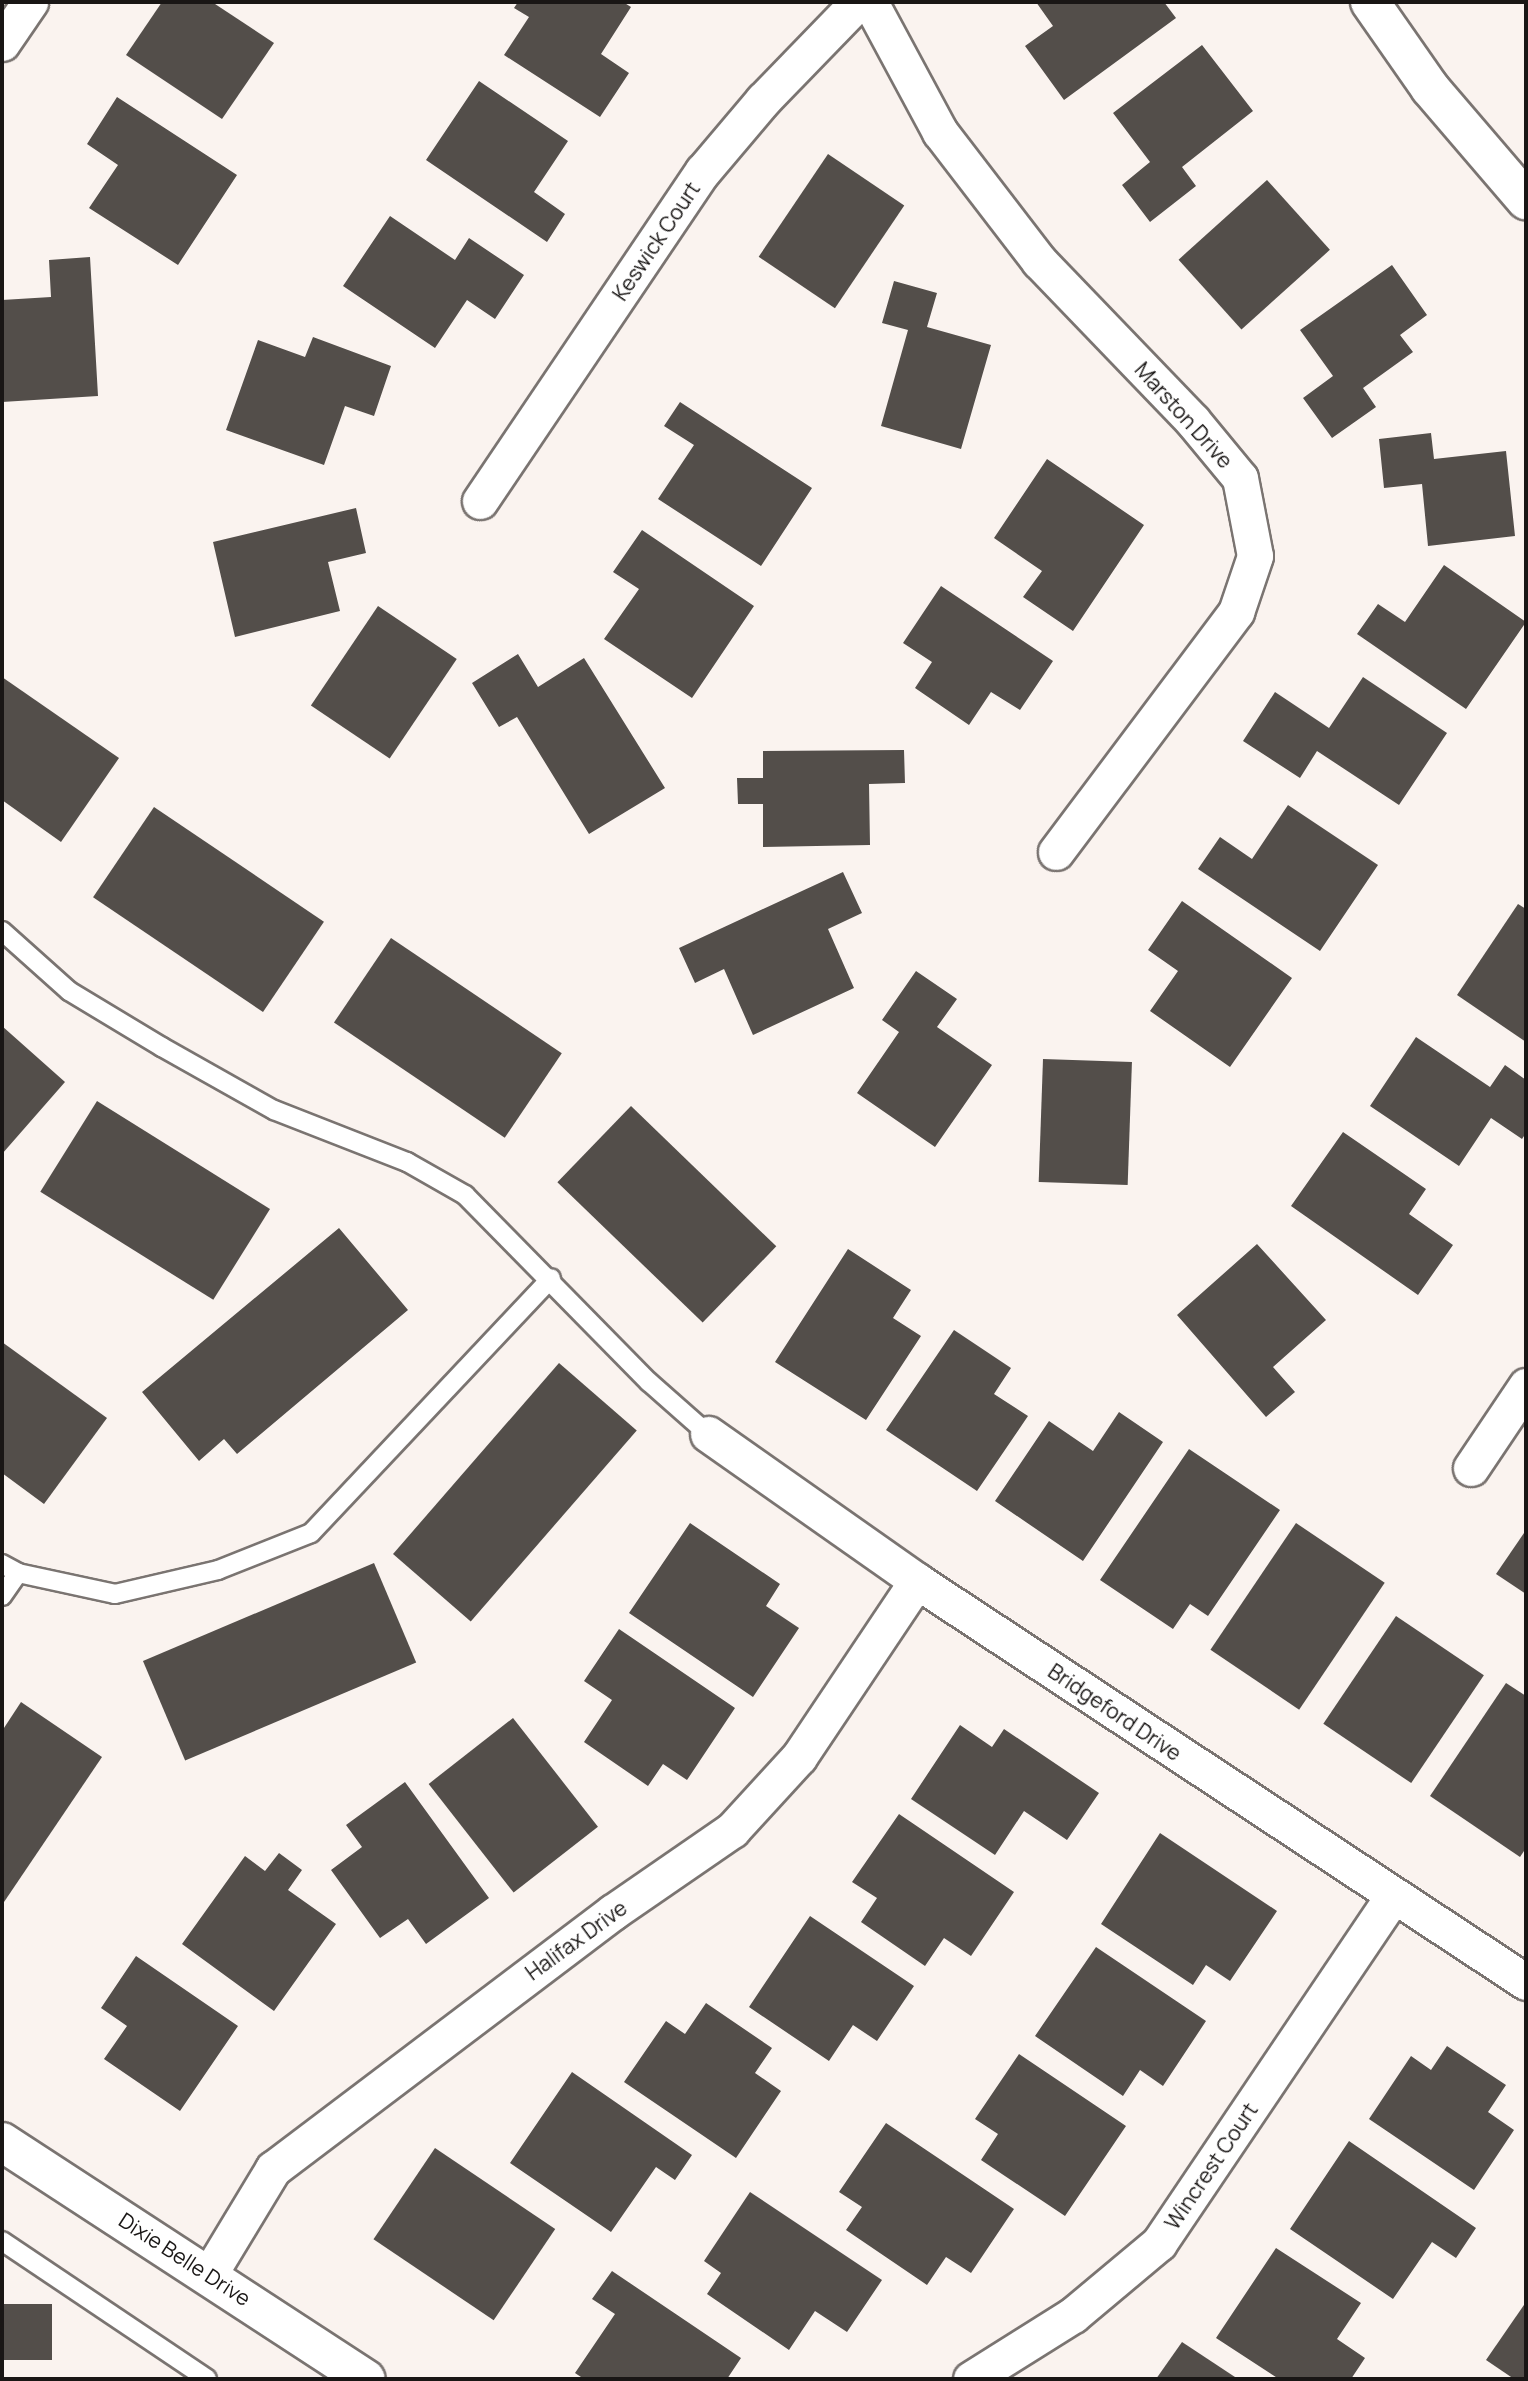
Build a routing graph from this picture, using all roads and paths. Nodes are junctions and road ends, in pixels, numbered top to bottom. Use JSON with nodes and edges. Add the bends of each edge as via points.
{"nodes":[{"id":1,"x":30,"y":2,"type":"edge"},
{"id":2,"x":858,"y":2,"type":"edge"},
{"id":3,"x":870,"y":2,"type":"edge"},
{"id":4,"x":1370,"y":2,"type":"edge"},
{"id":5,"x":2,"y":43,"type":"edge"},
{"id":6,"x":1526,"y":200,"type":"edge"},
{"id":7,"x":480,"y":501,"type":"dead end"},
{"id":8,"x":1056,"y":852,"type":"dead end"},
{"id":9,"x":2,"y":931,"type":"edge"},
{"id":10,"x":551,"y":1278,"type":"junction"},
{"id":11,"x":1526,"y":1386,"type":"edge"},
{"id":12,"x":708,"y":1434,"type":"joint"},
{"id":13,"x":1471,"y":1468,"type":"dead end"},
{"id":14,"x":10,"y":1568,"type":"edge"},
{"id":15,"x":917,"y":1581,"type":"junction"},
{"id":16,"x":2,"y":1595,"type":"edge"},
{"id":17,"x":1393,"y":1896,"type":"junction"},
{"id":18,"x":1526,"y":1982,"type":"edge"},
{"id":19,"x":2,"y":2142,"type":"edge"},
{"id":20,"x":2,"y":2241,"type":"edge"},
{"id":21,"x":210,"y":2273,"type":"junction"},
{"id":22,"x":207,"y":2379,"type":"edge"},
{"id":23,"x":366,"y":2379,"type":"edge"},
{"id":24,"x":971,"y":2379,"type":"edge"}],
"edges":[{"from":1,"to":5,"type":"street"},
{"from":2,"to":7,"type":"street","name":"Keswick Court","via":[[763,100],[703,171]]},
{"from":3,"to":8,"type":"street","name":"Marston Drive","via":[[940,132],[1039,261],[1192,420],[1240,478],[1255,556],[1236,612]]},
{"from":4,"to":6,"type":"street","via":[[1430,88]]},
{"from":9,"to":10,"type":"lane","via":[[69,991],[162,1047],[274,1110],[407,1162],[465,1195]]},
{"from":10,"to":12,"type":"lane","via":[[649,1382]]},
{"from":10,"to":14,"type":"lane","via":[[311,1533],[218,1570],[115,1594]]},
{"from":11,"to":13,"type":"street"},
{"from":12,"to":15,"type":"street","name":"Bridgeford Drive"},
{"from":14,"to":16,"type":"lane"},
{"from":15,"to":17,"type":"street","name":"Bridgeford Drive"},
{"from":15,"to":21,"type":"street","name":"Halifax Drive","via":[[799,1757],[732,1829],[580,1937],[273,2169]]},
{"from":17,"to":18,"type":"street","name":"Bridgeford Drive"},
{"from":17,"to":24,"type":"street","name":"Wincrest Court","via":[[1159,2243],[1073,2315]]},
{"from":19,"to":21,"type":"street","name":"Dixie Belle Drive"},
{"from":20,"to":22,"type":"lane"},
{"from":21,"to":23,"type":"street","name":"Dixie Belle Drive"}]}
